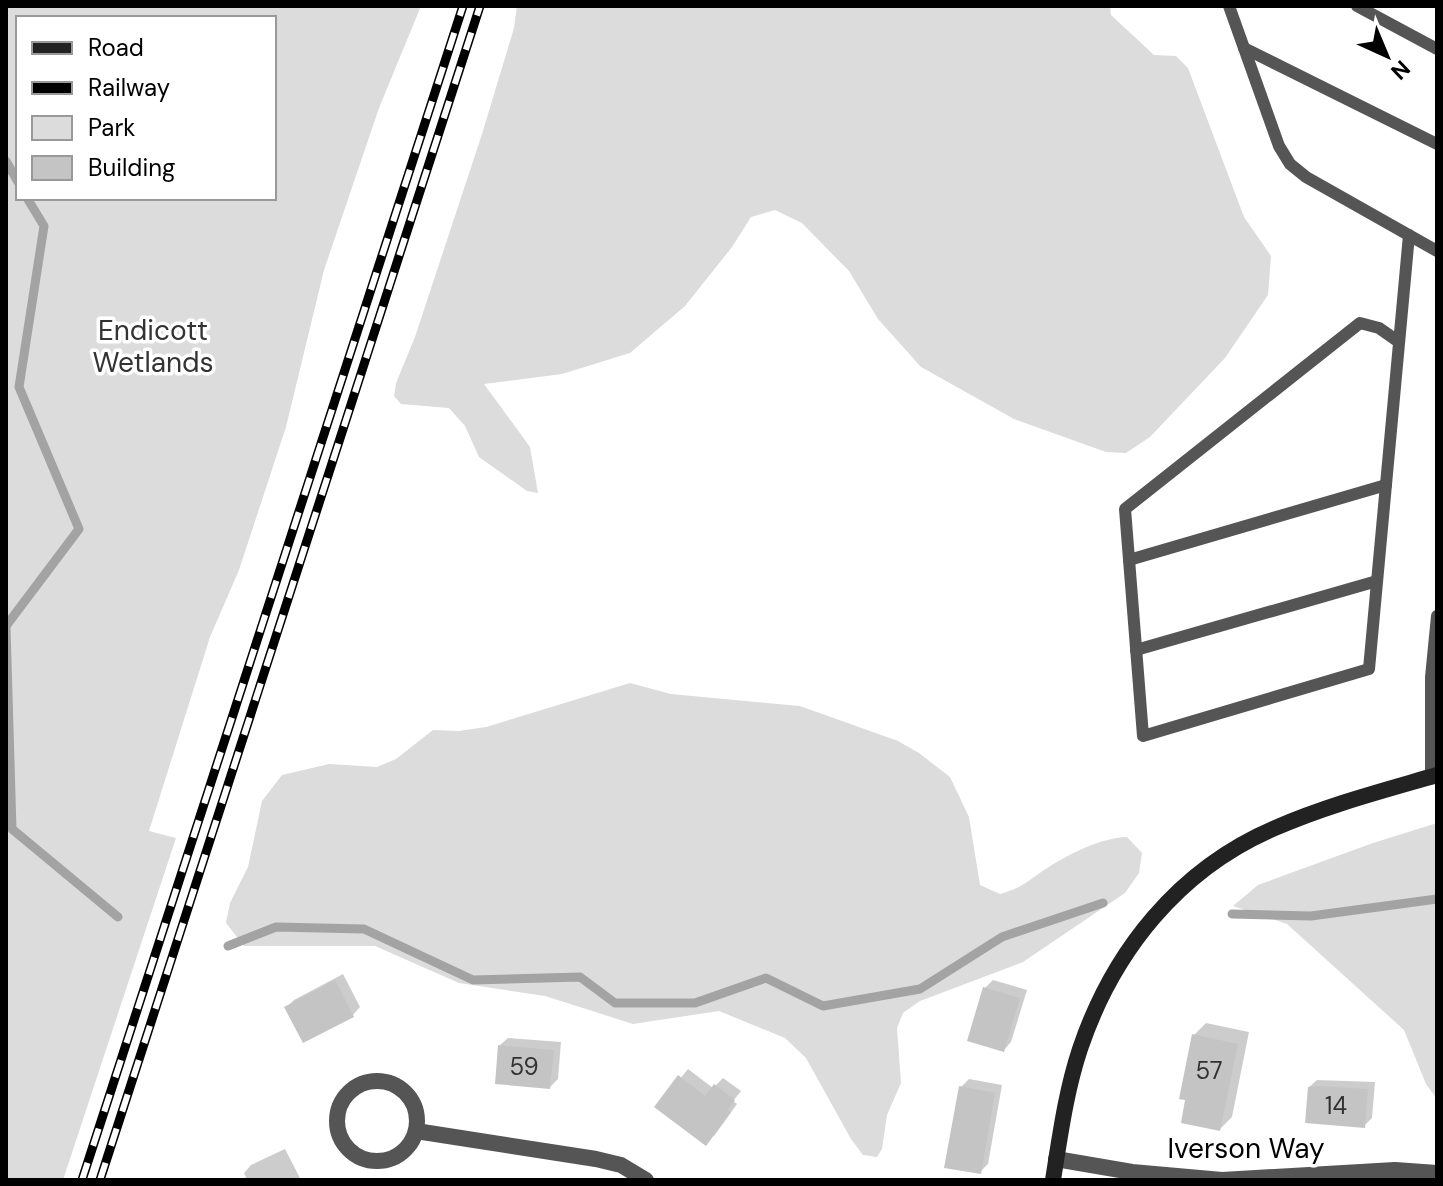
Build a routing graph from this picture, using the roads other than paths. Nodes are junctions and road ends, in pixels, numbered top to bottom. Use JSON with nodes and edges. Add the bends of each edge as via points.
{"nodes":[{"id":1,"x":1229,"y":6,"type":"edge"},
{"id":2,"x":1357,"y":6,"type":"edge"},
{"id":3,"x":1244,"y":48,"type":"junction"},
{"id":4,"x":1437,"y":49,"type":"edge"},
{"id":5,"x":1437,"y":144,"type":"edge"},
{"id":6,"x":1409,"y":235,"type":"junction"},
{"id":7,"x":1437,"y":251,"type":"edge"},
{"id":8,"x":1399,"y":342,"type":"junction"},
{"id":9,"x":1386,"y":485,"type":"junction"},
{"id":10,"x":1129,"y":560,"type":"junction"},
{"id":11,"x":1377,"y":581,"type":"junction"},
{"id":12,"x":1437,"y":616,"type":"edge"},
{"id":13,"x":1136,"y":650,"type":"junction"},
{"id":14,"x":1434,"y":776,"type":"edge"},
{"id":15,"x":416,"y":1131,"type":"junction"},
{"id":16,"x":1056,"y":1159,"type":"junction"},
{"id":17,"x":1437,"y":1173,"type":"edge"},
{"id":18,"x":646,"y":1180,"type":"edge"},
{"id":19,"x":1053,"y":1180,"type":"edge"}],
"edges":[{"from":1,"to":3,"type":"lane"},
{"from":2,"to":4,"type":"lane"},
{"from":3,"to":5,"type":"lane"},
{"from":3,"to":6,"type":"lane","via":[[1290,164]]},
{"from":6,"to":7,"type":"lane"},
{"from":6,"to":8,"type":"lane"},
{"from":8,"to":9,"type":"lane"},
{"from":8,"to":10,"type":"lane","via":[[1360,323],[1125,509]]},
{"from":9,"to":10,"type":"lane"},
{"from":9,"to":11,"type":"lane"},
{"from":10,"to":13,"type":"lane"},
{"from":11,"to":13,"type":"lane"},
{"from":11,"to":13,"type":"lane","via":[[1369,669],[1143,736]]},
{"from":12,"to":14,"type":"lane","via":[[1431,677]]},
{"from":14,"to":16,"type":"main road","via":[[1366,794],[1273,829],[1194,875],[1165,903],[1137,936],[1096,1009],[1080,1050]]},
{"from":15,"to":15,"type":"street","via":[[401,1154],[388,1160],[363,1159],[351,1153],[338,1134],[338,1110],[348,1092],[364,1082],[383,1080],[412,1099]]},
{"from":15,"to":18,"type":"street","via":[[596,1159],[621,1165]]},
{"from":16,"to":17,"type":"street","name":"Iverson Way","via":[[1222,1180],[1395,1170]]},
{"from":16,"to":19,"type":"main road"}]}
